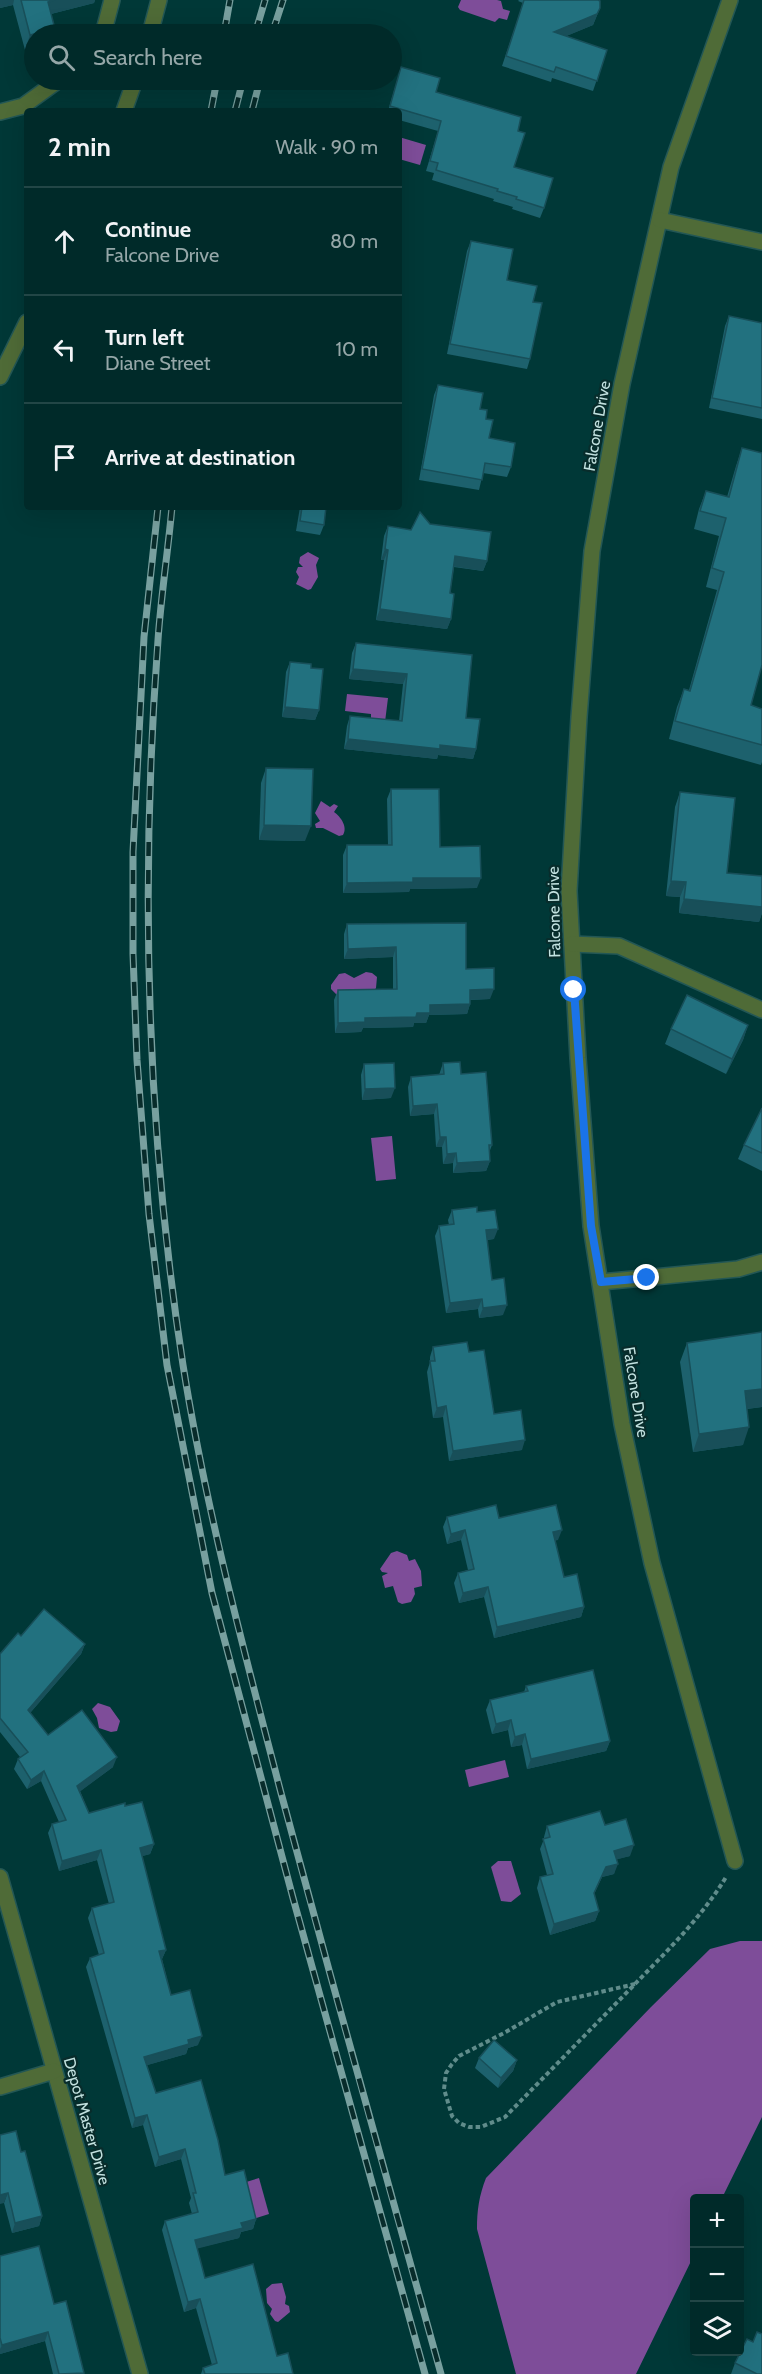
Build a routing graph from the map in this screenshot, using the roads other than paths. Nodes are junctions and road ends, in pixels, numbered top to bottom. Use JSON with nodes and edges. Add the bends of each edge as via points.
{"nodes":[{"id":1,"x":112,"y":0,"type":"edge"},
{"id":2,"x":159,"y":0,"type":"edge"},
{"id":3,"x":730,"y":0,"type":"edge"},
{"id":4,"x":106,"y":24,"type":"edge"},
{"id":5,"x":153,"y":24,"type":"edge"},
{"id":6,"x":45,"y":90,"type":"edge"},
{"id":7,"x":131,"y":90,"type":"edge"},
{"id":8,"x":125,"y":108,"type":"edge"},
{"id":9,"x":0,"y":112,"type":"edge"},
{"id":10,"x":660,"y":220,"type":"junction"},
{"id":11,"x":762,"y":242,"type":"edge"},
{"id":12,"x":24,"y":328,"type":"edge"},
{"id":13,"x":0,"y":377,"type":"edge"},
{"id":14,"x":572,"y":944,"type":"junction"},
{"id":15,"x":762,"y":1010,"type":"edge"},
{"id":16,"x":762,"y":1262,"type":"edge"},
{"id":17,"x":601,"y":1282,"type":"junction"},
{"id":18,"x":735,"y":1861,"type":"road end"},
{"id":19,"x":0,"y":1877,"type":"edge"},
{"id":20,"x":54,"y":2071,"type":"junction"},
{"id":21,"x":0,"y":2087,"type":"edge"},
{"id":22,"x":140,"y":2374,"type":"edge"}],
"edges":[{"from":1,"to":4,"type":"street"},
{"from":2,"to":5,"type":"street"},
{"from":3,"to":10,"type":"street","name":"Falcone Drive","via":[[671,167]]},
{"from":6,"to":9,"type":"street","via":[[23,106]]},
{"from":7,"to":8,"type":"street"},
{"from":10,"to":11,"type":"street"},
{"from":10,"to":14,"type":"street","name":"Falcone Drive","via":[[622,384],[592,551],[569,891]]},
{"from":12,"to":13,"type":"street"},
{"from":14,"to":15,"type":"street","via":[[619,946]]},
{"from":14,"to":17,"type":"street","name":"Falcone Drive","via":[[591,1226]]},
{"from":16,"to":17,"type":"street","via":[[738,1269]]},
{"from":17,"to":18,"type":"street","name":"Falcone Drive","via":[[622,1424],[652,1563]]},
{"from":19,"to":20,"type":"street","name":"Depot Master Drive"},
{"from":20,"to":21,"type":"street"},
{"from":20,"to":22,"type":"street","name":"Depot Master Drive"}]}
